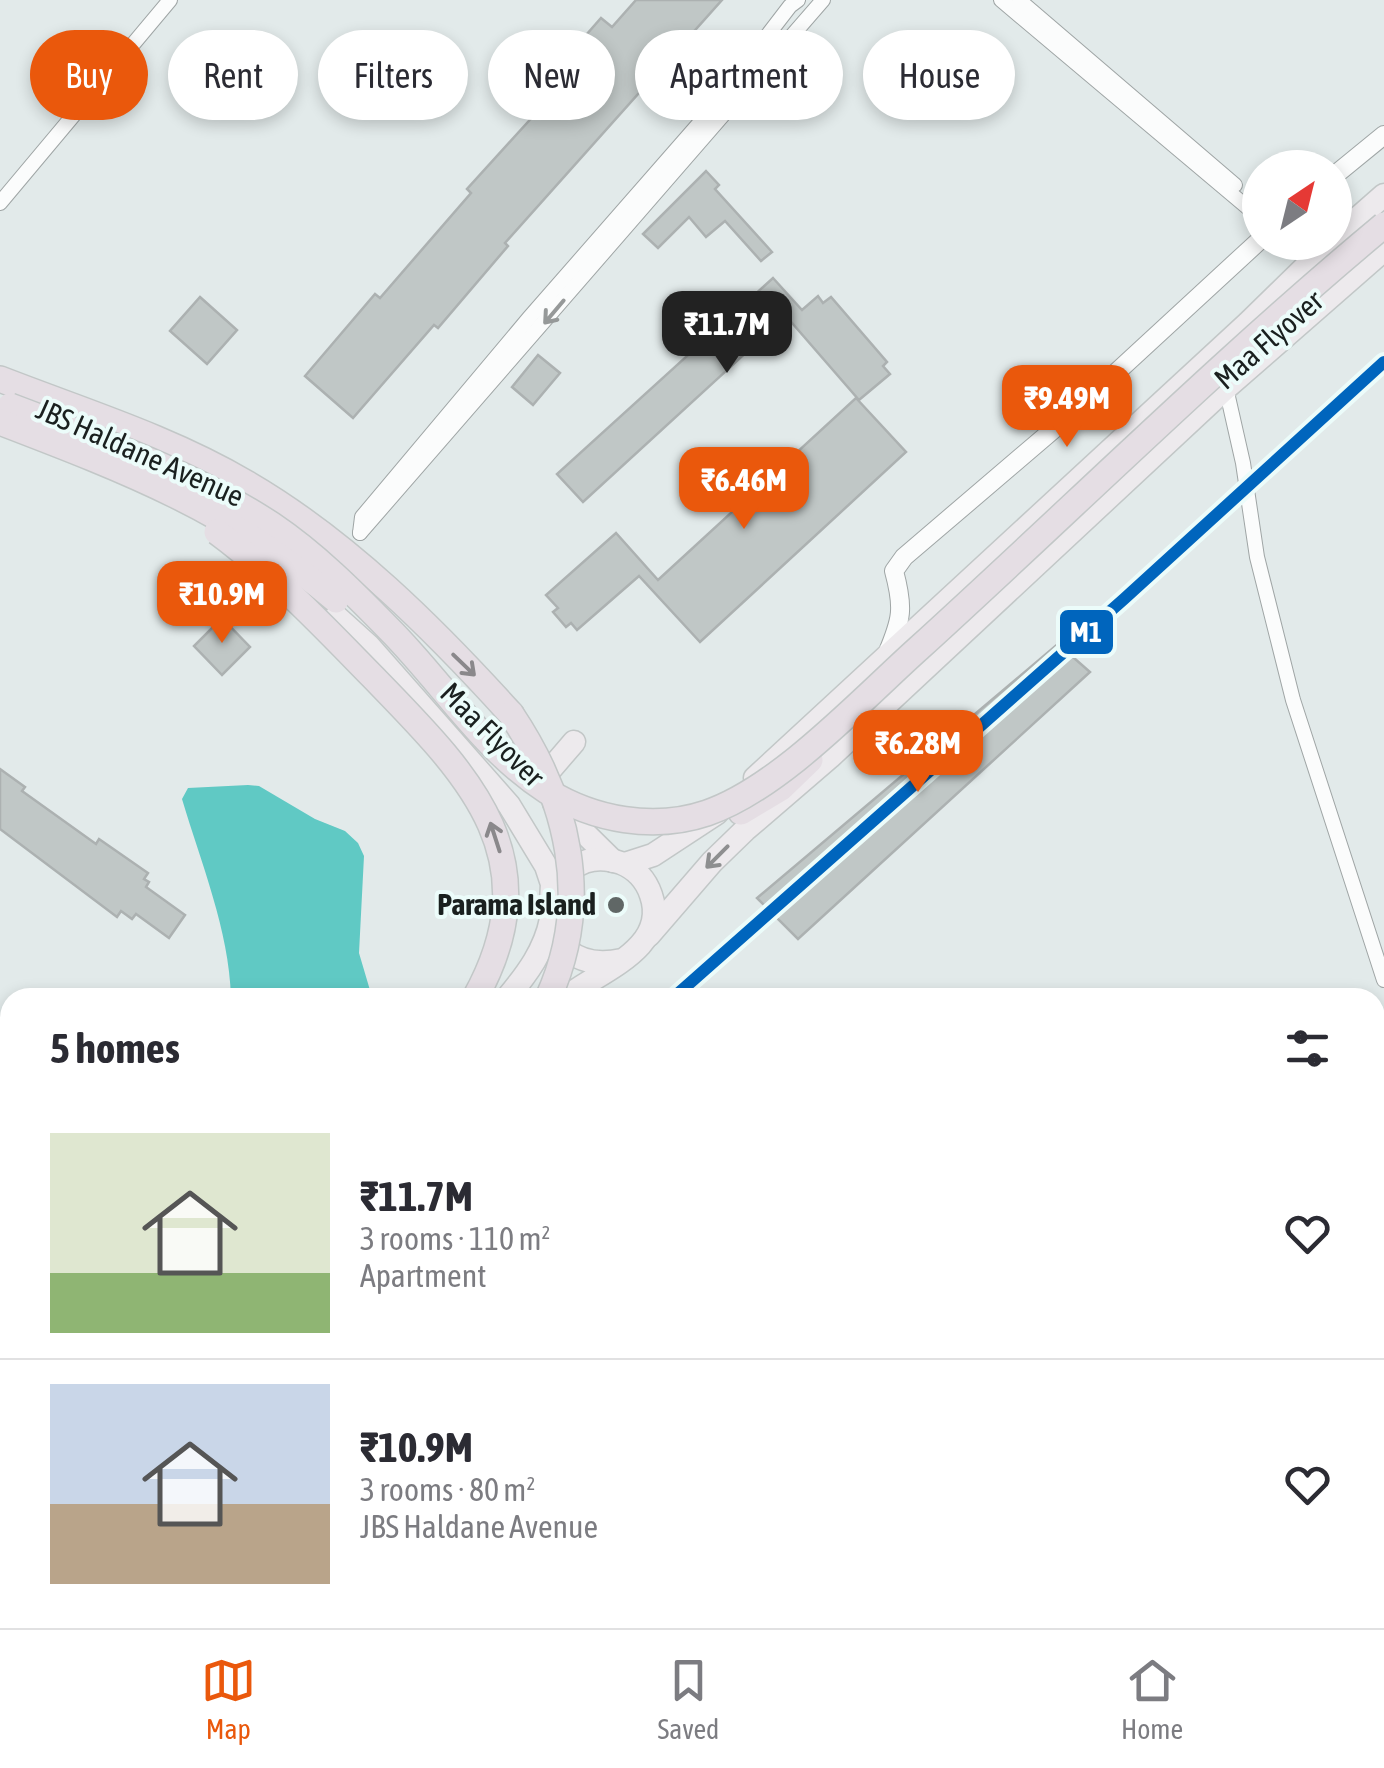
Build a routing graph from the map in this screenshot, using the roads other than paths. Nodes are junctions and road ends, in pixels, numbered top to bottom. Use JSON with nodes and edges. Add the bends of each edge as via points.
{"nodes":[{"id":1,"x":170,"y":0,"type":"edge"},
{"id":2,"x":798,"y":0,"type":"edge"},
{"id":3,"x":823,"y":0,"type":"edge"},
{"id":4,"x":1001,"y":0,"type":"edge"},
{"id":5,"x":1020,"y":0,"type":"edge"},
{"id":6,"x":1384,"y":135,"type":"edge"},
{"id":7,"x":1352,"y":161,"type":"edge"},
{"id":8,"x":1242,"y":191,"type":"edge"},
{"id":9,"x":1384,"y":195,"type":"edge"},
{"id":10,"x":0,"y":203,"type":"edge"},
{"id":11,"x":1242,"y":203,"type":"edge"},
{"id":12,"x":1352,"y":221,"type":"edge"},
{"id":13,"x":1384,"y":225,"type":"edge"},
{"id":14,"x":1384,"y":240,"type":"edge"},
{"id":15,"x":1384,"y":250,"type":"edge"},
{"id":16,"x":1242,"y":257,"type":"edge"},
{"id":17,"x":1308,"y":260,"type":"edge"},
{"id":18,"x":0,"y":379,"type":"edge"},
{"id":19,"x":1226,"y":388,"type":"junction"},
{"id":20,"x":0,"y":391,"type":"edge"},
{"id":21,"x":0,"y":402,"type":"edge"},
{"id":22,"x":0,"y":422,"type":"edge"},
{"id":23,"x":0,"y":430,"type":"edge"},
{"id":24,"x":123,"y":471,"type":"junction"},
{"id":25,"x":887,"y":654,"type":"junction"},
{"id":26,"x":574,"y":742,"type":"dead end"},
{"id":27,"x":537,"y":785,"type":"junction"},
{"id":28,"x":619,"y":863,"type":"junction"},
{"id":29,"x":551,"y":911,"type":"junction"},
{"id":30,"x":649,"y":935,"type":"junction"},
{"id":31,"x":622,"y":960,"type":"junction"},
{"id":32,"x":1384,"y":980,"type":"edge"},
{"id":33,"x":479,"y":988,"type":"edge"},
{"id":34,"x":514,"y":988,"type":"edge"},
{"id":35,"x":551,"y":988,"type":"edge"},
{"id":36,"x":578,"y":988,"type":"edge"}],
"edges":[{"from":1,"to":10,"type":"street"},
{"from":3,"to":2,"type":"street","one_way":true,"via":[[360,533],[362,517]]},
{"from":4,"to":11,"type":"street"},
{"from":5,"to":8,"type":"street"},
{"from":6,"to":7,"type":"street"},
{"from":9,"to":12,"type":"main road"},
{"from":13,"to":21,"type":"highway","name":"Maa Flyover","bridge":true,"via":[[797,756],[734,801],[682,820],[610,817],[547,790],[478,730],[342,582],[270,524],[162,466]]},
{"from":14,"to":24,"type":"highway","name":"Maa Flyover","bridge":true,"via":[[781,788],[741,812],[676,833],[615,834],[565,819],[527,796],[308,576],[211,512]]},
{"from":15,"to":19,"type":"main road"},
{"from":16,"to":25,"type":"street","via":[[904,558],[894,570],[902,620]]},
{"from":17,"to":25,"type":"main road","via":[[1106,456]]},
{"from":18,"to":35,"type":"highway","one_way":true,"bridge":true,"via":[[174,446],[258,490],[396,599],[511,714],[553,789],[569,866],[568,937]]},
{"from":19,"to":30,"type":"main road","one_way":true,"via":[[745,830]]},
{"from":19,"to":32,"type":"street","via":[[1257,557],[1293,700]]},
{"from":20,"to":27,"type":"main road","name":"JBS Haldane Avenue","via":[[212,482],[308,543],[396,623]]},
{"from":22,"to":24,"type":"highway","name":"Maa Flyover","bridge":true},
{"from":23,"to":29,"type":"main road","name":"JBS Haldane Avenue","via":[[190,515],[319,599],[509,805],[546,866]]},
{"from":33,"to":24,"type":"highway","one_way":true,"bridge":true,"via":[[501,937],[505,885],[499,843],[471,787],[305,605],[194,515]]},
{"from":25,"to":28,"type":"main road","via":[[720,811],[653,855]]},
{"from":26,"to":27,"type":"main road"},
{"from":27,"to":28,"type":"main road","name":"JBS Haldane Avenue"},
{"from":28,"to":29,"type":"main road","via":[[580,864],[556,887]]},
{"from":28,"to":30,"type":"main road","via":[[635,870],[653,899]]},
{"from":29,"to":31,"type":"main road","via":[[557,937],[569,951],[604,964]]},
{"from":29,"to":34,"type":"main road","via":[[548,936]]},
{"from":30,"to":31,"type":"main road"},
{"from":31,"to":36,"type":"main road"}]}
